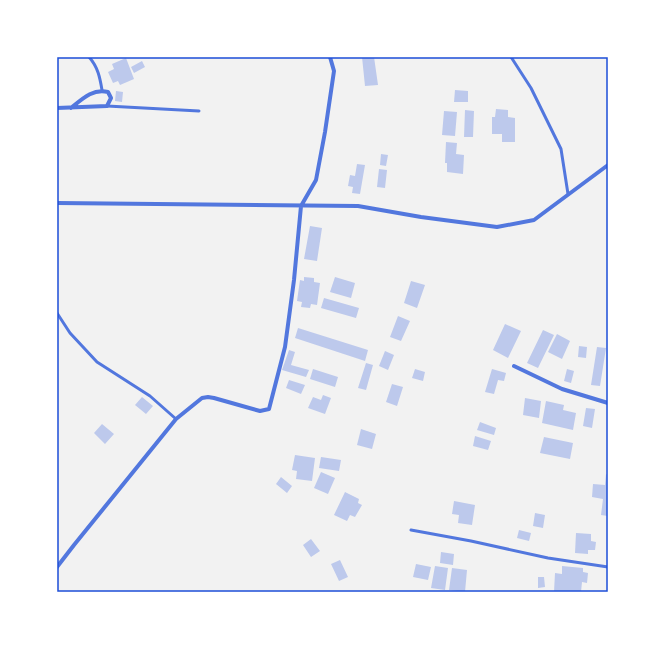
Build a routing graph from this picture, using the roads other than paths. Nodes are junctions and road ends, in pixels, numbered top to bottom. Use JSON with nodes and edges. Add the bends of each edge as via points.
{"nodes":[{"id":1,"x":89,"y":57,"type":"edge"},
{"id":2,"x":330,"y":57,"type":"edge"},
{"id":3,"x":511,"y":57,"type":"edge"},
{"id":4,"x":102,"y":90,"type":"junction"},
{"id":5,"x":108,"y":106,"type":"junction"},
{"id":6,"x":57,"y":108,"type":"edge"},
{"id":7,"x":71,"y":108,"type":"junction"},
{"id":8,"x":199,"y":111,"type":"dead end"},
{"id":9,"x":608,"y":165,"type":"edge"},
{"id":10,"x":568,"y":194,"type":"junction"},
{"id":11,"x":57,"y":203,"type":"edge"},
{"id":12,"x":301,"y":206,"type":"junction"},
{"id":13,"x":57,"y":313,"type":"edge"},
{"id":14,"x":514,"y":366,"type":"dead end"},
{"id":15,"x":608,"y":403,"type":"edge"},
{"id":16,"x":176,"y":419,"type":"junction"},
{"id":17,"x":411,"y":530,"type":"dead end"},
{"id":18,"x":608,"y":567,"type":"edge"},
{"id":19,"x":57,"y":568,"type":"edge"}],
"edges":[{"from":1,"to":4,"type":"lane","via":[[100,75]]},
{"from":2,"to":12,"type":"street","via":[[334,71],[316,180]]},
{"from":3,"to":10,"type":"lane","via":[[561,149]]},
{"from":4,"to":5,"type":"street","via":[[108,92],[111,98]]},
{"from":4,"to":7,"type":"street","via":[[87,95]]},
{"from":5,"to":7,"type":"street"},
{"from":5,"to":8,"type":"lane"},
{"from":6,"to":7,"type":"street"},
{"from":9,"to":10,"type":"street"},
{"from":10,"to":12,"type":"street","via":[[534,220],[497,227],[358,206]]},
{"from":11,"to":12,"type":"street"},
{"from":12,"to":16,"type":"street","via":[[285,347],[269,409],[260,411],[208,397],[202,398]]},
{"from":13,"to":16,"type":"lane","via":[[70,333],[98,362],[150,396]]},
{"from":14,"to":15,"type":"street","via":[[562,390]]},
{"from":16,"to":19,"type":"street"},
{"from":17,"to":18,"type":"lane","via":[[548,558]]}]}
